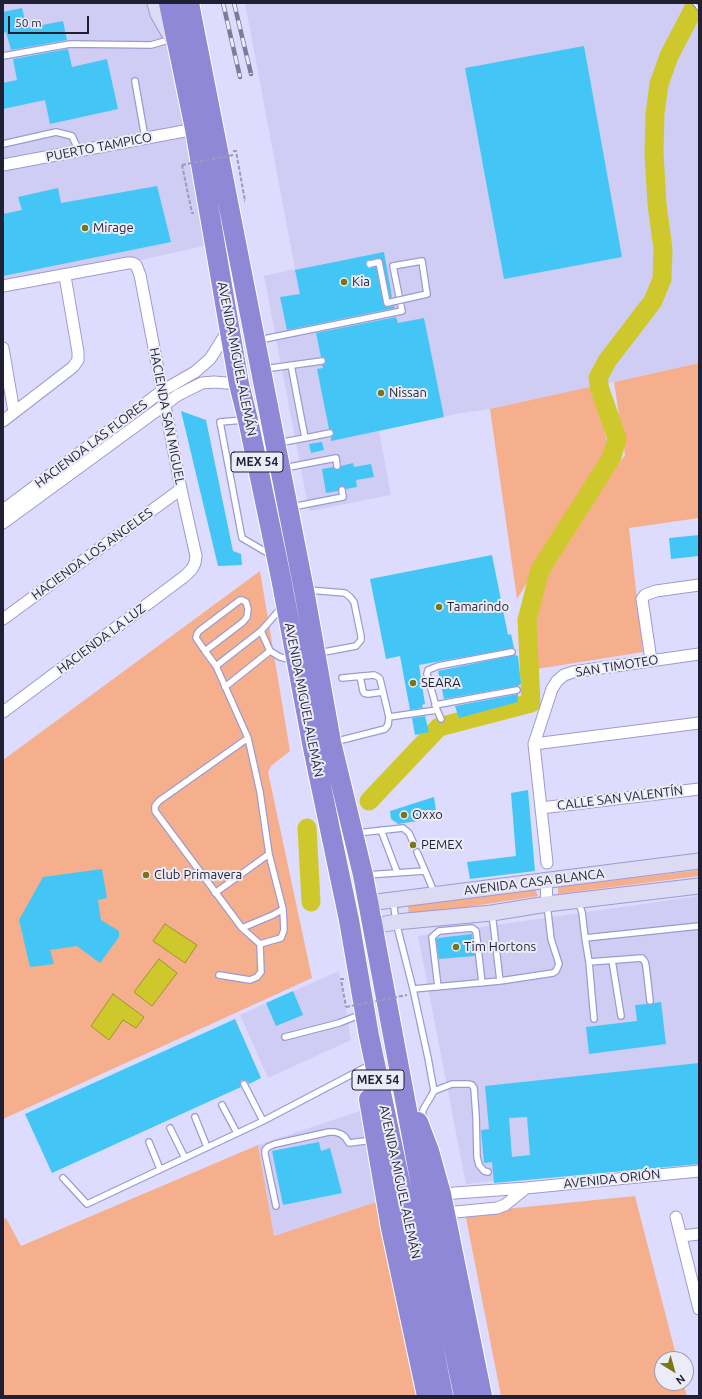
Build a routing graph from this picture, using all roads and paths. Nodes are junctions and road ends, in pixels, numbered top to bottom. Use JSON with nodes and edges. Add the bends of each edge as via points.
{"nodes":[{"id":1,"x":155,"y":3,"type":"edge"},
{"id":2,"x":169,"y":3,"type":"edge"},
{"id":3,"x":189,"y":3,"type":"edge"},
{"id":4,"x":200,"y":3,"type":"edge"},
{"id":5,"x":175,"y":44,"type":"junction"},
{"id":6,"x":197,"y":44,"type":"junction"},
{"id":7,"x":3,"y":56,"type":"edge"},
{"id":8,"x":135,"y":81,"type":"dead end"},
{"id":9,"x":195,"y":129,"type":"junction"},
{"id":10,"x":145,"y":138,"type":"junction"},
{"id":11,"x":3,"y":144,"type":"edge"},
{"id":12,"x":79,"y":151,"type":"junction"},
{"id":13,"x":233,"y":155,"type":"dead end"},
{"id":14,"x":3,"y":165,"type":"edge"},
{"id":15,"x":182,"y":165,"type":"dead end"},
{"id":16,"x":370,"y":264,"type":"dead end"},
{"id":17,"x":65,"y":276,"type":"junction"},
{"id":18,"x":3,"y":286,"type":"edge"},
{"id":19,"x":229,"y":328,"type":"junction"},
{"id":20,"x":254,"y":341,"type":"junction"},
{"id":21,"x":3,"y":348,"type":"edge"},
{"id":22,"x":4,"y":361,"type":"edge"},
{"id":23,"x":322,"y":361,"type":"dead end"},
{"id":24,"x":291,"y":365,"type":"junction"},
{"id":25,"x":260,"y":369,"type":"junction"},
{"id":26,"x":239,"y":384,"type":"junction"},
{"id":27,"x":162,"y":391,"type":"junction"},
{"id":28,"x":165,"y":404,"type":"junction"},
{"id":29,"x":14,"y":412,"type":"junction"},
{"id":30,"x":248,"y":420,"type":"junction"},
{"id":31,"x":3,"y":421,"type":"edge"},
{"id":32,"x":330,"y":433,"type":"dead end"},
{"id":33,"x":305,"y":438,"type":"junction"},
{"id":34,"x":275,"y":443,"type":"junction"},
{"id":35,"x":337,"y":466,"type":"dead end"},
{"id":36,"x":280,"y":469,"type":"junction"},
{"id":37,"x":181,"y":488,"type":"junction"},
{"id":38,"x":342,"y":490,"type":"dead end"},
{"id":39,"x":288,"y":508,"type":"junction"},
{"id":40,"x":3,"y":510,"type":"edge"},
{"id":41,"x":3,"y":523,"type":"edge"},
{"id":42,"x":277,"y":559,"type":"junction"},
{"id":43,"x":195,"y":563,"type":"joint"},
{"id":44,"x":699,"y":585,"type":"edge"},
{"id":45,"x":304,"y":590,"type":"junction"},
{"id":46,"x":286,"y":602,"type":"junction"},
{"id":47,"x":3,"y":619,"type":"edge"},
{"id":48,"x":261,"y":631,"type":"junction"},
{"id":49,"x":205,"y":651,"type":"junction"},
{"id":50,"x":270,"y":651,"type":"junction"},
{"id":51,"x":512,"y":652,"type":"dead end"},
{"id":52,"x":315,"y":654,"type":"junction"},
{"id":53,"x":699,"y":654,"type":"edge"},
{"id":54,"x":651,"y":660,"type":"junction"},
{"id":55,"x":297,"y":661,"type":"junction"},
{"id":56,"x":216,"y":666,"type":"junction"},
{"id":57,"x":360,"y":676,"type":"junction"},
{"id":58,"x":342,"y":678,"type":"dead end"},
{"id":59,"x":225,"y":687,"type":"junction"},
{"id":60,"x":517,"y":690,"type":"dead end"},
{"id":61,"x":383,"y":692,"type":"junction"},
{"id":62,"x":436,"y":707,"type":"junction"},
{"id":63,"x":3,"y":712,"type":"edge"},
{"id":64,"x":389,"y":717,"type":"junction"},
{"id":65,"x":441,"y":719,"type":"dead end"},
{"id":66,"x":699,"y":723,"type":"edge"},
{"id":67,"x":248,"y":738,"type":"junction"},
{"id":68,"x":331,"y":742,"type":"junction"},
{"id":69,"x":534,"y":744,"type":"junction"},
{"id":70,"x":699,"y":788,"type":"edge"},
{"id":71,"x":541,"y":808,"type":"junction"},
{"id":72,"x":381,"y":830,"type":"junction"},
{"id":73,"x":352,"y":833,"type":"junction"},
{"id":74,"x":413,"y":842,"type":"dead end"},
{"id":75,"x":417,"y":852,"type":"dead end"},
{"id":76,"x":269,"y":854,"type":"junction"},
{"id":77,"x":699,"y":862,"type":"edge"},
{"id":78,"x":547,"y":863,"type":"dead end"},
{"id":79,"x":425,"y":871,"type":"junction"},
{"id":80,"x":397,"y":872,"type":"junction"},
{"id":81,"x":363,"y":875,"type":"junction"},
{"id":82,"x":546,"y":881,"type":"junction"},
{"id":83,"x":699,"y":886,"type":"edge"},
{"id":84,"x":215,"y":893,"type":"junction"},
{"id":85,"x":435,"y":894,"type":"junction"},
{"id":86,"x":393,"y":900,"type":"junction"},
{"id":87,"x":578,"y":900,"type":"junction"},
{"id":88,"x":369,"y":903,"type":"junction"},
{"id":89,"x":547,"y":904,"type":"junction"},
{"id":90,"x":283,"y":909,"type":"junction"},
{"id":91,"x":492,"y":913,"type":"junction"},
{"id":92,"x":396,"y":922,"type":"junction"},
{"id":93,"x":374,"y":926,"type":"junction"},
{"id":94,"x":699,"y":926,"type":"edge"},
{"id":95,"x":242,"y":928,"type":"junction"},
{"id":96,"x":585,"y":938,"type":"junction"},
{"id":97,"x":260,"y":944,"type":"junction"},
{"id":98,"x":612,"y":960,"type":"junction"},
{"id":99,"x":589,"y":962,"type":"junction"},
{"id":100,"x":219,"y":975,"type":"dead end"},
{"id":101,"x":342,"y":979,"type":"dead end"},
{"id":102,"x":500,"y":981,"type":"junction"},
{"id":103,"x":482,"y":983,"type":"junction"},
{"id":104,"x":438,"y":987,"type":"junction"},
{"id":105,"x":413,"y":989,"type":"junction"},
{"id":106,"x":407,"y":995,"type":"dead end"},
{"id":107,"x":650,"y":1001,"type":"dead end"},
{"id":108,"x":365,"y":1013,"type":"junction"},
{"id":109,"x":621,"y":1016,"type":"dead end"},
{"id":110,"x":594,"y":1019,"type":"dead end"},
{"id":111,"x":369,"y":1036,"type":"junction"},
{"id":112,"x":285,"y":1037,"type":"dead end"},
{"id":113,"x":364,"y":1068,"type":"junction"},
{"id":114,"x":244,"y":1084,"type":"dead end"},
{"id":115,"x":434,"y":1091,"type":"junction"},
{"id":116,"x":403,"y":1092,"type":"junction"},
{"id":117,"x":222,"y":1105,"type":"dead end"},
{"id":118,"x":195,"y":1117,"type":"dead end"},
{"id":119,"x":263,"y":1121,"type":"junction"},
{"id":120,"x":170,"y":1128,"type":"dead end"},
{"id":121,"x":421,"y":1128,"type":"junction"},
{"id":122,"x":237,"y":1134,"type":"junction"},
{"id":123,"x":376,"y":1140,"type":"junction"},
{"id":124,"x":149,"y":1142,"type":"dead end"},
{"id":125,"x":207,"y":1147,"type":"junction"},
{"id":126,"x":185,"y":1158,"type":"junction"},
{"id":127,"x":160,"y":1170,"type":"junction"},
{"id":128,"x":699,"y":1171,"type":"edge"},
{"id":129,"x":488,"y":1172,"type":"dead end"},
{"id":130,"x":63,"y":1178,"type":"dead end"},
{"id":131,"x":526,"y":1188,"type":"junction"},
{"id":132,"x":441,"y":1194,"type":"junction"},
{"id":133,"x":276,"y":1206,"type":"dead end"},
{"id":134,"x":445,"y":1213,"type":"junction"},
{"id":135,"x":676,"y":1216,"type":"dead end"},
{"id":136,"x":699,"y":1234,"type":"edge"},
{"id":137,"x":421,"y":1236,"type":"junction"},
{"id":138,"x":681,"y":1236,"type":"junction"},
{"id":139,"x":699,"y":1309,"type":"edge"},
{"id":140,"x":427,"y":1396,"type":"edge"},
{"id":141,"x":444,"y":1396,"type":"edge"},
{"id":142,"x":464,"y":1396,"type":"edge"},
{"id":143,"x":482,"y":1396,"type":"edge"}],
"edges":[{"from":1,"to":5,"type":"street","via":[[158,14]]},
{"from":2,"to":5,"type":"highway","name":"AVENIDA MIGUEL ALEMÁN","number":"MEX 54"},
{"from":3,"to":6,"type":"highway","name":"AVENIDA MIGUEL ALEMÁN","number":"MEX 54"},
{"from":4,"to":6,"type":"street","via":[[201,24]]},
{"from":5,"to":7,"type":"lane","via":[[70,44]]},
{"from":5,"to":9,"type":"highway","name":"AVENIDA MIGUEL ALEMÁN","number":"MEX 54"},
{"from":6,"to":20,"type":"highway","name":"AVENIDA MIGUEL ALEMÁN","number":"MEX 54"},
{"from":8,"to":10,"type":"lane"},
{"from":9,"to":10,"type":"street","name":"PUERTO TAMPICO"},
{"from":9,"to":19,"type":"highway","name":"AVENIDA MIGUEL ALEMÁN","number":"MEX 54"},
{"from":10,"to":12,"type":"street","name":"PUERTO TAMPICO"},
{"from":11,"to":12,"type":"lane","via":[[56,132],[72,136]]},
{"from":12,"to":14,"type":"street","name":"PUERTO TAMPICO"},
{"from":13,"to":15,"type":"path","bridge":true},
{"from":16,"to":20,"type":"lane","bridge":true,"via":[[379,262],[387,303],[427,294],[422,261],[393,266],[402,311]]},
{"from":17,"to":18,"type":"street"},
{"from":17,"to":27,"type":"street","name":"HACIENDA SAN MIGUEL","via":[[128,263],[136,266],[139,270]]},
{"from":17,"to":29,"type":"street","via":[[78,360],[73,367]]},
{"from":19,"to":26,"type":"highway","name":"AVENIDA MIGUEL ALEMÁN","number":"MEX 54"},
{"from":19,"to":27,"type":"street","name":"HACIENDA LAS FLORES","via":[[210,358],[195,372]]},
{"from":20,"to":25,"type":"highway","name":"AVENIDA MIGUEL ALEMÁN","number":"MEX 54"},
{"from":21,"to":22,"type":"street"},
{"from":22,"to":29,"type":"street"},
{"from":23,"to":24,"type":"lane"},
{"from":24,"to":25,"type":"lane"},
{"from":24,"to":33,"type":"lane"},
{"from":25,"to":34,"type":"highway","name":"AVENIDA MIGUEL ALEMÁN","number":"MEX 54"},
{"from":26,"to":28,"type":"street","name":"HACIENDA LAS FLORES","via":[[202,382]]},
{"from":26,"to":30,"type":"highway","name":"AVENIDA MIGUEL ALEMÁN","number":"MEX 54"},
{"from":27,"to":28,"type":"street","name":"HACIENDA SAN MIGUEL"},
{"from":27,"to":40,"type":"street","name":"HACIENDA LAS FLORES"},
{"from":28,"to":37,"type":"street","name":"HACIENDA SAN MIGUEL"},
{"from":28,"to":41,"type":"street","name":"HACIENDA LAS FLORES"},
{"from":29,"to":31,"type":"street"},
{"from":30,"to":42,"type":"highway","name":"AVENIDA MIGUEL ALEMÁN","number":"MEX 54"},
{"from":30,"to":42,"type":"lane","via":[[220,422],[242,538]]},
{"from":32,"to":33,"type":"lane"},
{"from":33,"to":34,"type":"lane"},
{"from":34,"to":36,"type":"highway","name":"AVENIDA MIGUEL ALEMÁN","number":"MEX 54"},
{"from":35,"to":36,"type":"lane","via":[[336,458]]},
{"from":36,"to":39,"type":"highway","name":"AVENIDA MIGUEL ALEMÁN","number":"MEX 54"},
{"from":37,"to":43,"type":"street","name":"HACIENDA SAN MIGUEL","via":[[196,556]]},
{"from":37,"to":47,"type":"street","name":"HACIENDA LOS ANGELES"},
{"from":38,"to":39,"type":"lane","via":[[342,497]]},
{"from":39,"to":45,"type":"highway","name":"AVENIDA MIGUEL ALEMÁN","number":"MEX 54"},
{"from":42,"to":46,"type":"highway","name":"AVENIDA MIGUEL ALEMÁN","number":"MEX 54"},
{"from":43,"to":63,"type":"street","name":"HACIENDA LA LUZ","via":[[185,576]]},
{"from":44,"to":54,"type":"street","via":[[656,591],[642,599]]},
{"from":45,"to":52,"type":"highway","name":"AVENIDA MIGUEL ALEMÁN","number":"MEX 54"},
{"from":45,"to":52,"type":"lane","via":[[345,593],[350,597],[354,602],[361,636],[356,646]]},
{"from":46,"to":48,"type":"lane"},
{"from":46,"to":55,"type":"highway","name":"AVENIDA MIGUEL ALEMÁN","number":"MEX 54"},
{"from":48,"to":50,"type":"lane"},
{"from":48,"to":56,"type":"lane"},
{"from":49,"to":49,"type":"lane","via":[[196,634],[240,600],[246,602],[247,617],[243,622]]},
{"from":49,"to":56,"type":"lane"},
{"from":50,"to":55,"type":"lane","via":[[280,657]]},
{"from":50,"to":59,"type":"lane"},
{"from":51,"to":62,"type":"lane","via":[[428,670]]},
{"from":52,"to":68,"type":"highway","name":"AVENIDA MIGUEL ALEMÁN","number":"MEX 54"},
{"from":53,"to":54,"type":"street","name":"SAN TIMOTEO"},
{"from":54,"to":69,"type":"street","name":"SAN TIMOTEO","via":[[564,675],[552,689]]},
{"from":55,"to":108,"type":"highway","name":"AVENIDA MIGUEL ALEMÁN","number":"MEX 54","via":[[350,920]]},
{"from":56,"to":59,"type":"lane"},
{"from":57,"to":58,"type":"lane"},
{"from":57,"to":61,"type":"lane","via":[[378,677]]},
{"from":57,"to":61,"type":"lane","via":[[364,693]]},
{"from":59,"to":67,"type":"lane"},
{"from":60,"to":62,"type":"lane"},
{"from":61,"to":64,"type":"lane"},
{"from":62,"to":64,"type":"lane"},
{"from":62,"to":65,"type":"lane"},
{"from":64,"to":68,"type":"lane","via":[[385,729]]},
{"from":66,"to":69,"type":"street"},
{"from":67,"to":76,"type":"lane"},
{"from":67,"to":84,"type":"lane","via":[[155,806],[157,814]]},
{"from":68,"to":73,"type":"highway","name":"AVENIDA MIGUEL ALEMÁN","number":"MEX 54"},
{"from":69,"to":71,"type":"street","name":"SAN TIMOTEO"},
{"from":70,"to":71,"type":"street","name":"CALLE SAN VALENTÍN"},
{"from":71,"to":78,"type":"street","name":"SAN TIMOTEO"},
{"from":72,"to":73,"type":"lane"},
{"from":72,"to":74,"type":"lane","via":[[403,828],[409,832]]},
{"from":72,"to":80,"type":"lane"},
{"from":73,"to":81,"type":"highway","name":"AVENIDA MIGUEL ALEMÁN","number":"MEX 54"},
{"from":75,"to":79,"type":"lane"},
{"from":76,"to":84,"type":"lane"},
{"from":76,"to":90,"type":"lane"},
{"from":77,"to":82,"type":"street","name":"AVENIDA CASA BLANCA"},
{"from":79,"to":80,"type":"lane"},
{"from":79,"to":85,"type":"lane"},
{"from":80,"to":81,"type":"lane"},
{"from":81,"to":88,"type":"highway","name":"AVENIDA MIGUEL ALEMÁN","number":"MEX 54"},
{"from":82,"to":85,"type":"street","name":"AVENIDA CASA BLANCA"},
{"from":82,"to":89,"type":"street"},
{"from":83,"to":87,"type":"street","name":"AVENIDA CASA BLANCA"},
{"from":84,"to":95,"type":"lane"},
{"from":85,"to":86,"type":"street","name":"AVENIDA CASA BLANCA"},
{"from":86,"to":88,"type":"street","name":"AVENIDA CASA BLANCA"},
{"from":86,"to":92,"type":"lane"},
{"from":87,"to":89,"type":"street","name":"AVENIDA CASA BLANCA"},
{"from":87,"to":96,"type":"lane"},
{"from":88,"to":93,"type":"highway","name":"AVENIDA MIGUEL ALEMÁN","number":"MEX 54"},
{"from":89,"to":91,"type":"street","name":"AVENIDA CASA BLANCA"},
{"from":89,"to":102,"type":"lane","via":[[551,939],[559,964],[556,971]]},
{"from":90,"to":95,"type":"lane"},
{"from":90,"to":97,"type":"lane","via":[[284,930],[281,938]]},
{"from":91,"to":92,"type":"street","name":"AVENIDA CASA BLANCA"},
{"from":91,"to":102,"type":"lane"},
{"from":92,"to":93,"type":"street","name":"AVENIDA CASA BLANCA"},
{"from":92,"to":105,"type":"lane"},
{"from":93,"to":116,"type":"highway","name":"AVENIDA MIGUEL ALEMÁN","number":"MEX 54"},
{"from":94,"to":96,"type":"lane"},
{"from":95,"to":97,"type":"lane"},
{"from":96,"to":99,"type":"lane"},
{"from":97,"to":100,"type":"lane","via":[[261,972],[257,977],[250,980]]},
{"from":98,"to":99,"type":"lane"},
{"from":98,"to":107,"type":"lane","via":[[642,958],[645,962]]},
{"from":98,"to":109,"type":"lane"},
{"from":99,"to":110,"type":"lane"},
{"from":101,"to":106,"type":"path","bridge":true,"via":[[346,1007]]},
{"from":102,"to":103,"type":"lane"},
{"from":103,"to":104,"type":"lane"},
{"from":103,"to":104,"type":"lane","via":[[476,931],[472,928],[439,931],[432,937]]},
{"from":104,"to":105,"type":"lane"},
{"from":105,"to":115,"type":"lane"},
{"from":108,"to":111,"type":"highway","name":"AVENIDA MIGUEL ALEMÁN","number":"MEX 54"},
{"from":108,"to":112,"type":"lane"},
{"from":111,"to":113,"type":"highway"},
{"from":111,"to":137,"type":"highway","name":"AVENIDA MIGUEL ALEMÁN","number":"MEX 54"},
{"from":113,"to":119,"type":"lane"},
{"from":113,"to":123,"type":"highway"},
{"from":114,"to":119,"type":"lane"},
{"from":115,"to":121,"type":"lane","via":[[423,1110]]},
{"from":115,"to":129,"type":"lane","via":[[452,1084],[469,1084],[474,1088],[477,1157],[479,1165]]},
{"from":116,"to":121,"type":"highway"},
{"from":116,"to":137,"type":"highway","name":"AVENIDA MIGUEL ALEMÁN","number":"MEX 54"},
{"from":117,"to":122,"type":"lane"},
{"from":118,"to":125,"type":"lane"},
{"from":119,"to":122,"type":"lane"},
{"from":120,"to":126,"type":"lane"},
{"from":121,"to":132,"type":"highway"},
{"from":122,"to":125,"type":"lane"},
{"from":123,"to":133,"type":"lane","via":[[349,1143],[341,1134],[329,1132],[275,1144],[268,1148],[265,1154]]},
{"from":123,"to":140,"type":"highway","via":[[391,1228]]},
{"from":124,"to":127,"type":"lane"},
{"from":125,"to":126,"type":"lane"},
{"from":126,"to":127,"type":"lane"},
{"from":127,"to":130,"type":"lane","via":[[87,1204]]},
{"from":128,"to":131,"type":"street","name":"AVENIDA ORIÓN"},
{"from":131,"to":132,"type":"street","name":"AVENIDA ORIÓN"},
{"from":131,"to":134,"type":"street","via":[[505,1205],[497,1208]]},
{"from":132,"to":134,"type":"highway"},
{"from":134,"to":143,"type":"highway"},
{"from":135,"to":138,"type":"street"},
{"from":136,"to":138,"type":"street"},
{"from":137,"to":141,"type":"highway","name":"AVENIDA MIGUEL ALEMÁN","number":"MEX 54"},
{"from":137,"to":142,"type":"highway","name":"AVENIDA MIGUEL ALEMÁN","number":"MEX 54"},
{"from":138,"to":139,"type":"street"}]}
